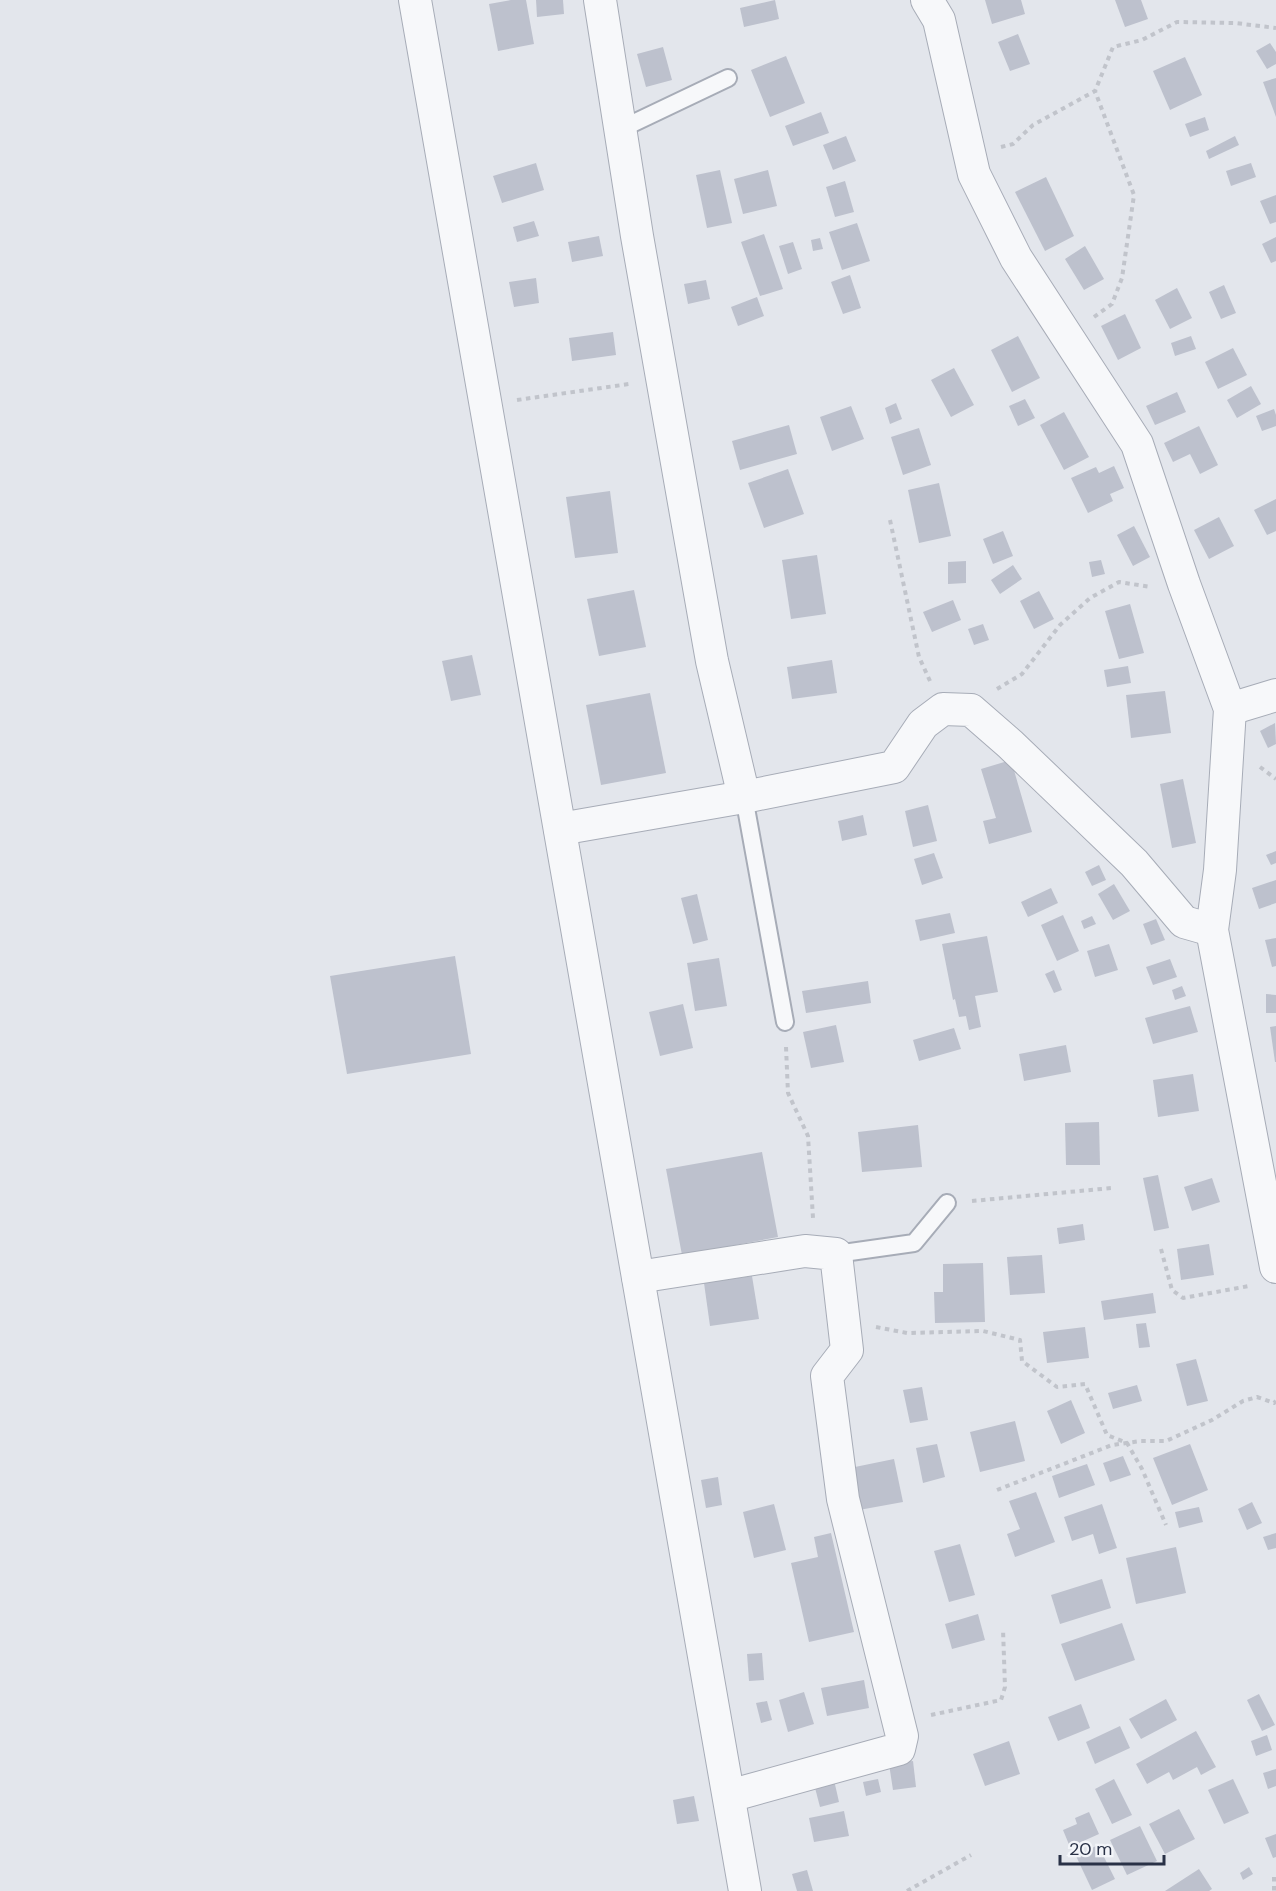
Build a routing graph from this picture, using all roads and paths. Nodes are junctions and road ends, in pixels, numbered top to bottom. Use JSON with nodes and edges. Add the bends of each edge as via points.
{"nodes":[{"id":1,"x":415,"y":0,"type":"edge"},
{"id":2,"x":600,"y":0,"type":"edge"},
{"id":3,"x":927,"y":0,"type":"edge"},
{"id":4,"x":1276,"y":28,"type":"edge"},
{"id":5,"x":728,"y":78,"type":"dead end"},
{"id":6,"x":1095,"y":91,"type":"junction"},
{"id":7,"x":621,"y":129,"type":"junction"},
{"id":8,"x":970,"y":156,"type":"junction"},
{"id":9,"x":1065,"y":334,"type":"junction"},
{"id":10,"x":662,"y":379,"type":"junction"},
{"id":11,"x":486,"y":405,"type":"junction"},
{"id":12,"x":890,"y":520,"type":"dead end"},
{"id":13,"x":1187,"y":592,"type":"junction"},
{"id":14,"x":1276,"y":695,"type":"edge"},
{"id":15,"x":1230,"y":709,"type":"junction"},
{"id":16,"x":957,"y":710,"type":"junction"},
{"id":17,"x":744,"y":796,"type":"junction"},
{"id":18,"x":560,"y":829,"type":"junction"},
{"id":19,"x":1212,"y":930,"type":"junction"},
{"id":20,"x":785,"y":1022,"type":"joint"},
{"id":21,"x":1112,"y":1188,"type":"dead end"},
{"id":22,"x":947,"y":1203,"type":"joint"},
{"id":23,"x":1161,"y":1249,"type":"dead end"},
{"id":24,"x":805,"y":1251,"type":"junction"},
{"id":25,"x":836,"y":1254,"type":"junction"},
{"id":26,"x":1264,"y":1276,"type":"edge"},
{"id":27,"x":638,"y":1277,"type":"junction"},
{"id":28,"x":844,"y":1320,"type":"junction"},
{"id":29,"x":1276,"y":1401,"type":"edge"},
{"id":30,"x":1127,"y":1443,"type":"junction"},
{"id":31,"x":997,"y":1490,"type":"dead end"},
{"id":32,"x":1166,"y":1525,"type":"dead end"},
{"id":33,"x":1003,"y":1629,"type":"dead end"},
{"id":34,"x":898,"y":1722,"type":"junction"},
{"id":35,"x":729,"y":1796,"type":"junction"},
{"id":36,"x":971,"y":1855,"type":"dead end"},
{"id":37,"x":1274,"y":1877,"type":"dead end"},
{"id":38,"x":745,"y":1891,"type":"edge"},
{"id":39,"x":907,"y":1891,"type":"edge"},
{"id":40,"x":1274,"y":1891,"type":"edge"}],
"edges":[{"from":1,"to":11,"type":"street"},
{"from":2,"to":7,"type":"street"},
{"from":3,"to":8,"type":"street","via":[[939,20]]},
{"from":4,"to":6,"type":"path","via":[[1177,22],[1142,40],[1113,47]]},
{"from":5,"to":7,"type":"lane"},
{"from":6,"to":8,"type":"path","via":[[1033,125],[1012,144]]},
{"from":6,"to":9,"type":"path","via":[[1134,195],[1122,278],[1112,304]]},
{"from":7,"to":10,"type":"street"},
{"from":8,"to":9,"type":"street","via":[[1016,258]]},
{"from":9,"to":13,"type":"street","via":[[1137,444]]},
{"from":10,"to":11,"type":"path"},
{"from":10,"to":17,"type":"street","via":[[712,661]]},
{"from":11,"to":18,"type":"street"},
{"from":12,"to":16,"type":"path","via":[[919,657]]},
{"from":13,"to":15,"type":"street"},
{"from":13,"to":16,"type":"path","via":[[1119,582],[1090,598],[1060,625],[1022,674]]},
{"from":14,"to":15,"type":"street"},
{"from":15,"to":19,"type":"street","via":[[1220,870]]},
{"from":16,"to":17,"type":"street","via":[[923,724],[894,767]]},
{"from":16,"to":19,"type":"street","via":[[1010,744],[1134,863],[1184,922]]},
{"from":17,"to":18,"type":"street"},
{"from":17,"to":20,"type":"lane"},
{"from":18,"to":27,"type":"street"},
{"from":19,"to":26,"type":"street"},
{"from":20,"to":24,"type":"path","via":[[788,1094],[808,1136],[814,1214]]},
{"from":21,"to":22,"type":"path"},
{"from":22,"to":25,"type":"lane","via":[[914,1243]]},
{"from":23,"to":26,"type":"path","via":[[1172,1290],[1183,1298]]},
{"from":24,"to":25,"type":"street"},
{"from":24,"to":27,"type":"street"},
{"from":25,"to":28,"type":"street"},
{"from":27,"to":35,"type":"street"},
{"from":28,"to":30,"type":"path","via":[[907,1334],[982,1330],[1020,1340],[1022,1361],[1057,1387],[1085,1384],[1107,1435]]},
{"from":28,"to":34,"type":"street","via":[[847,1350],[827,1376],[843,1499]]},
{"from":29,"to":30,"type":"path","via":[[1257,1397],[1166,1441]]},
{"from":30,"to":31,"type":"path","via":[[1112,1445]]},
{"from":30,"to":32,"type":"path"},
{"from":33,"to":34,"type":"path","via":[[1005,1687],[1001,1700]]},
{"from":34,"to":35,"type":"street","via":[[902,1736],[899,1749]]},
{"from":35,"to":38,"type":"street"},
{"from":36,"to":39,"type":"path"},
{"from":37,"to":40,"type":"path"}]}
